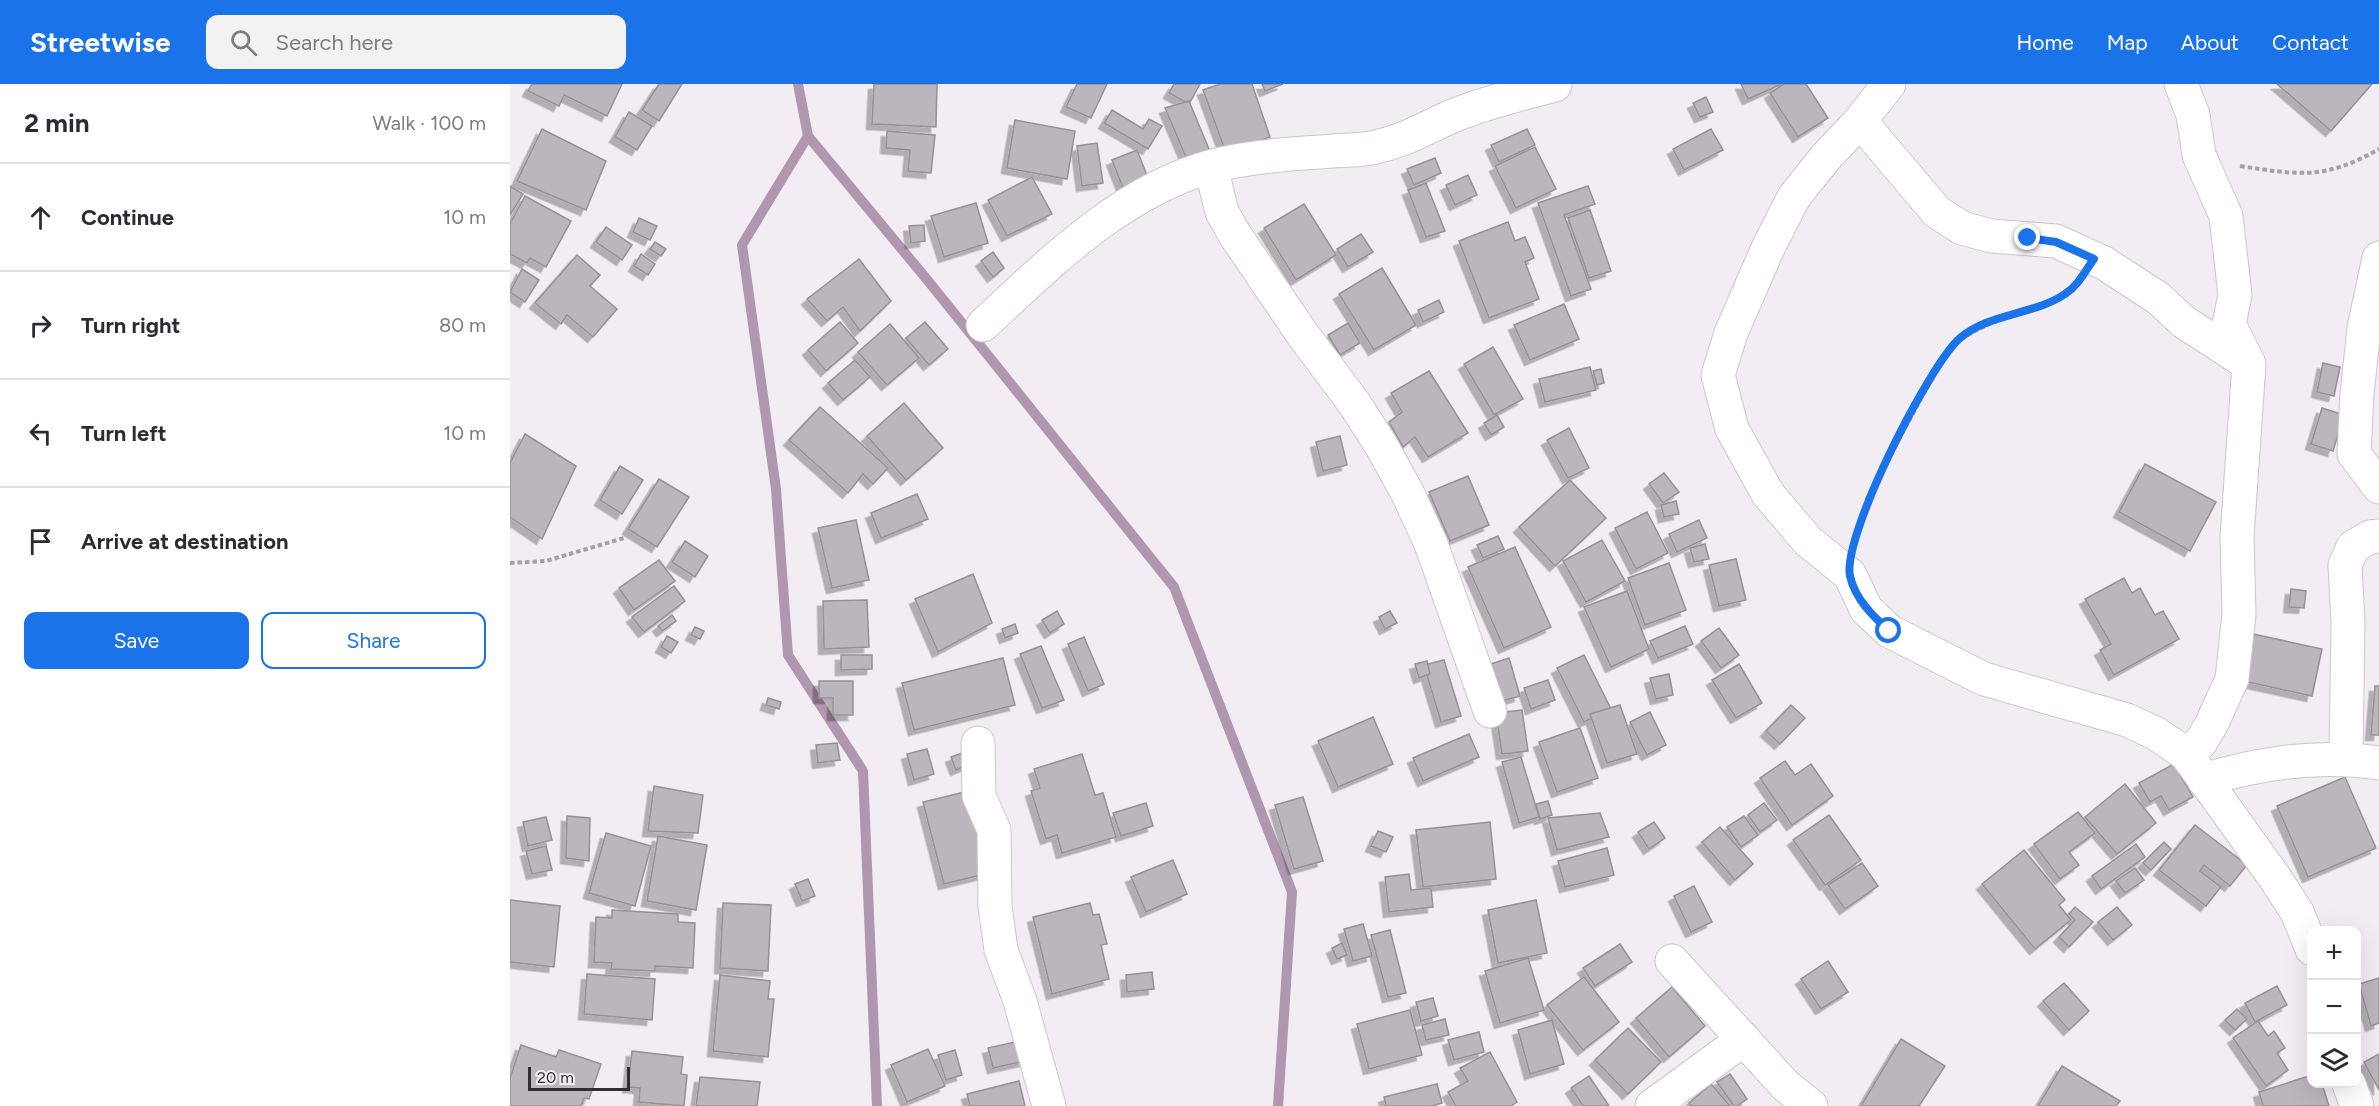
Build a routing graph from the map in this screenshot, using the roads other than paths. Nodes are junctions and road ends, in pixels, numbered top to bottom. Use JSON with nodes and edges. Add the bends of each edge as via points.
{"nodes":[{"id":1,"x":1555,"y":84,"type":"edge"},
{"id":2,"x":1888,"y":84,"type":"edge"},
{"id":3,"x":2181,"y":84,"type":"edge"},
{"id":4,"x":1860,"y":122,"type":"junction"},
{"id":5,"x":1211,"y":167,"type":"junction"},
{"id":6,"x":2379,"y":258,"type":"edge"},
{"id":7,"x":983,"y":324,"type":"dead end"},
{"id":8,"x":2249,"y":364,"type":"junction"},
{"id":9,"x":2379,"y":487,"type":"edge"},
{"id":10,"x":2379,"y":536,"type":"edge"},
{"id":11,"x":1490,"y":711,"type":"dead end"},
{"id":12,"x":978,"y":743,"type":"dead end"},
{"id":13,"x":2346,"y":758,"type":"junction"},
{"id":14,"x":2379,"y":763,"type":"edge"},
{"id":15,"x":2195,"y":767,"type":"junction"},
{"id":16,"x":2307,"y":937,"type":"edge"},
{"id":17,"x":1672,"y":961,"type":"dead end"},
{"id":18,"x":1744,"y":1039,"type":"junction"},
{"id":19,"x":2351,"y":1088,"type":"edge"},
{"id":20,"x":1049,"y":1106,"type":"edge"},
{"id":21,"x":1652,"y":1106,"type":"edge"},
{"id":22,"x":1811,"y":1106,"type":"edge"},
{"id":23,"x":2357,"y":1106,"type":"edge"}],
"edges":[{"from":1,"to":5,"type":"street","via":[[1496,100],[1413,137],[1369,148],[1263,157]]},
{"from":2,"to":4,"type":"street"},
{"from":3,"to":8,"type":"street","via":[[2193,115],[2199,155],[2226,216],[2235,295],[2229,324]]},
{"from":4,"to":8,"type":"street","via":[[1937,212],[1962,228],[1991,237],[2056,242],[2094,259],[2132,280],[2184,322]]},
{"from":4,"to":15,"type":"street","via":[[1794,197],[1731,333],[1718,375],[1732,429],[1768,494],[1808,541],[1850,575],[1866,609],[1889,631],[1984,679],[2127,720],[2155,732]]},
{"from":5,"to":7,"type":"street","via":[[1147,195],[1100,225],[1025,284]]},
{"from":5,"to":11,"type":"street","via":[[1222,212],[1235,235],[1354,403],[1408,494],[1431,544]]},
{"from":6,"to":9,"type":"street","via":[[2364,328],[2354,454]]},
{"from":8,"to":15,"type":"street","via":[[2237,537],[2239,614],[2232,679],[2201,742]]},
{"from":10,"to":13,"type":"street","via":[[2353,547],[2345,565]]},
{"from":12,"to":20,"type":"street","via":[[979,796],[994,830],[995,906],[1001,950],[1020,1001]]},
{"from":13,"to":14,"type":"street"},
{"from":13,"to":15,"type":"street"},
{"from":15,"to":16,"type":"street","via":[[2276,878]]},
{"from":17,"to":18,"type":"street"},
{"from":18,"to":21,"type":"street"},
{"from":18,"to":22,"type":"street","via":[[1786,1086]]},
{"from":19,"to":23,"type":"street"}]}
